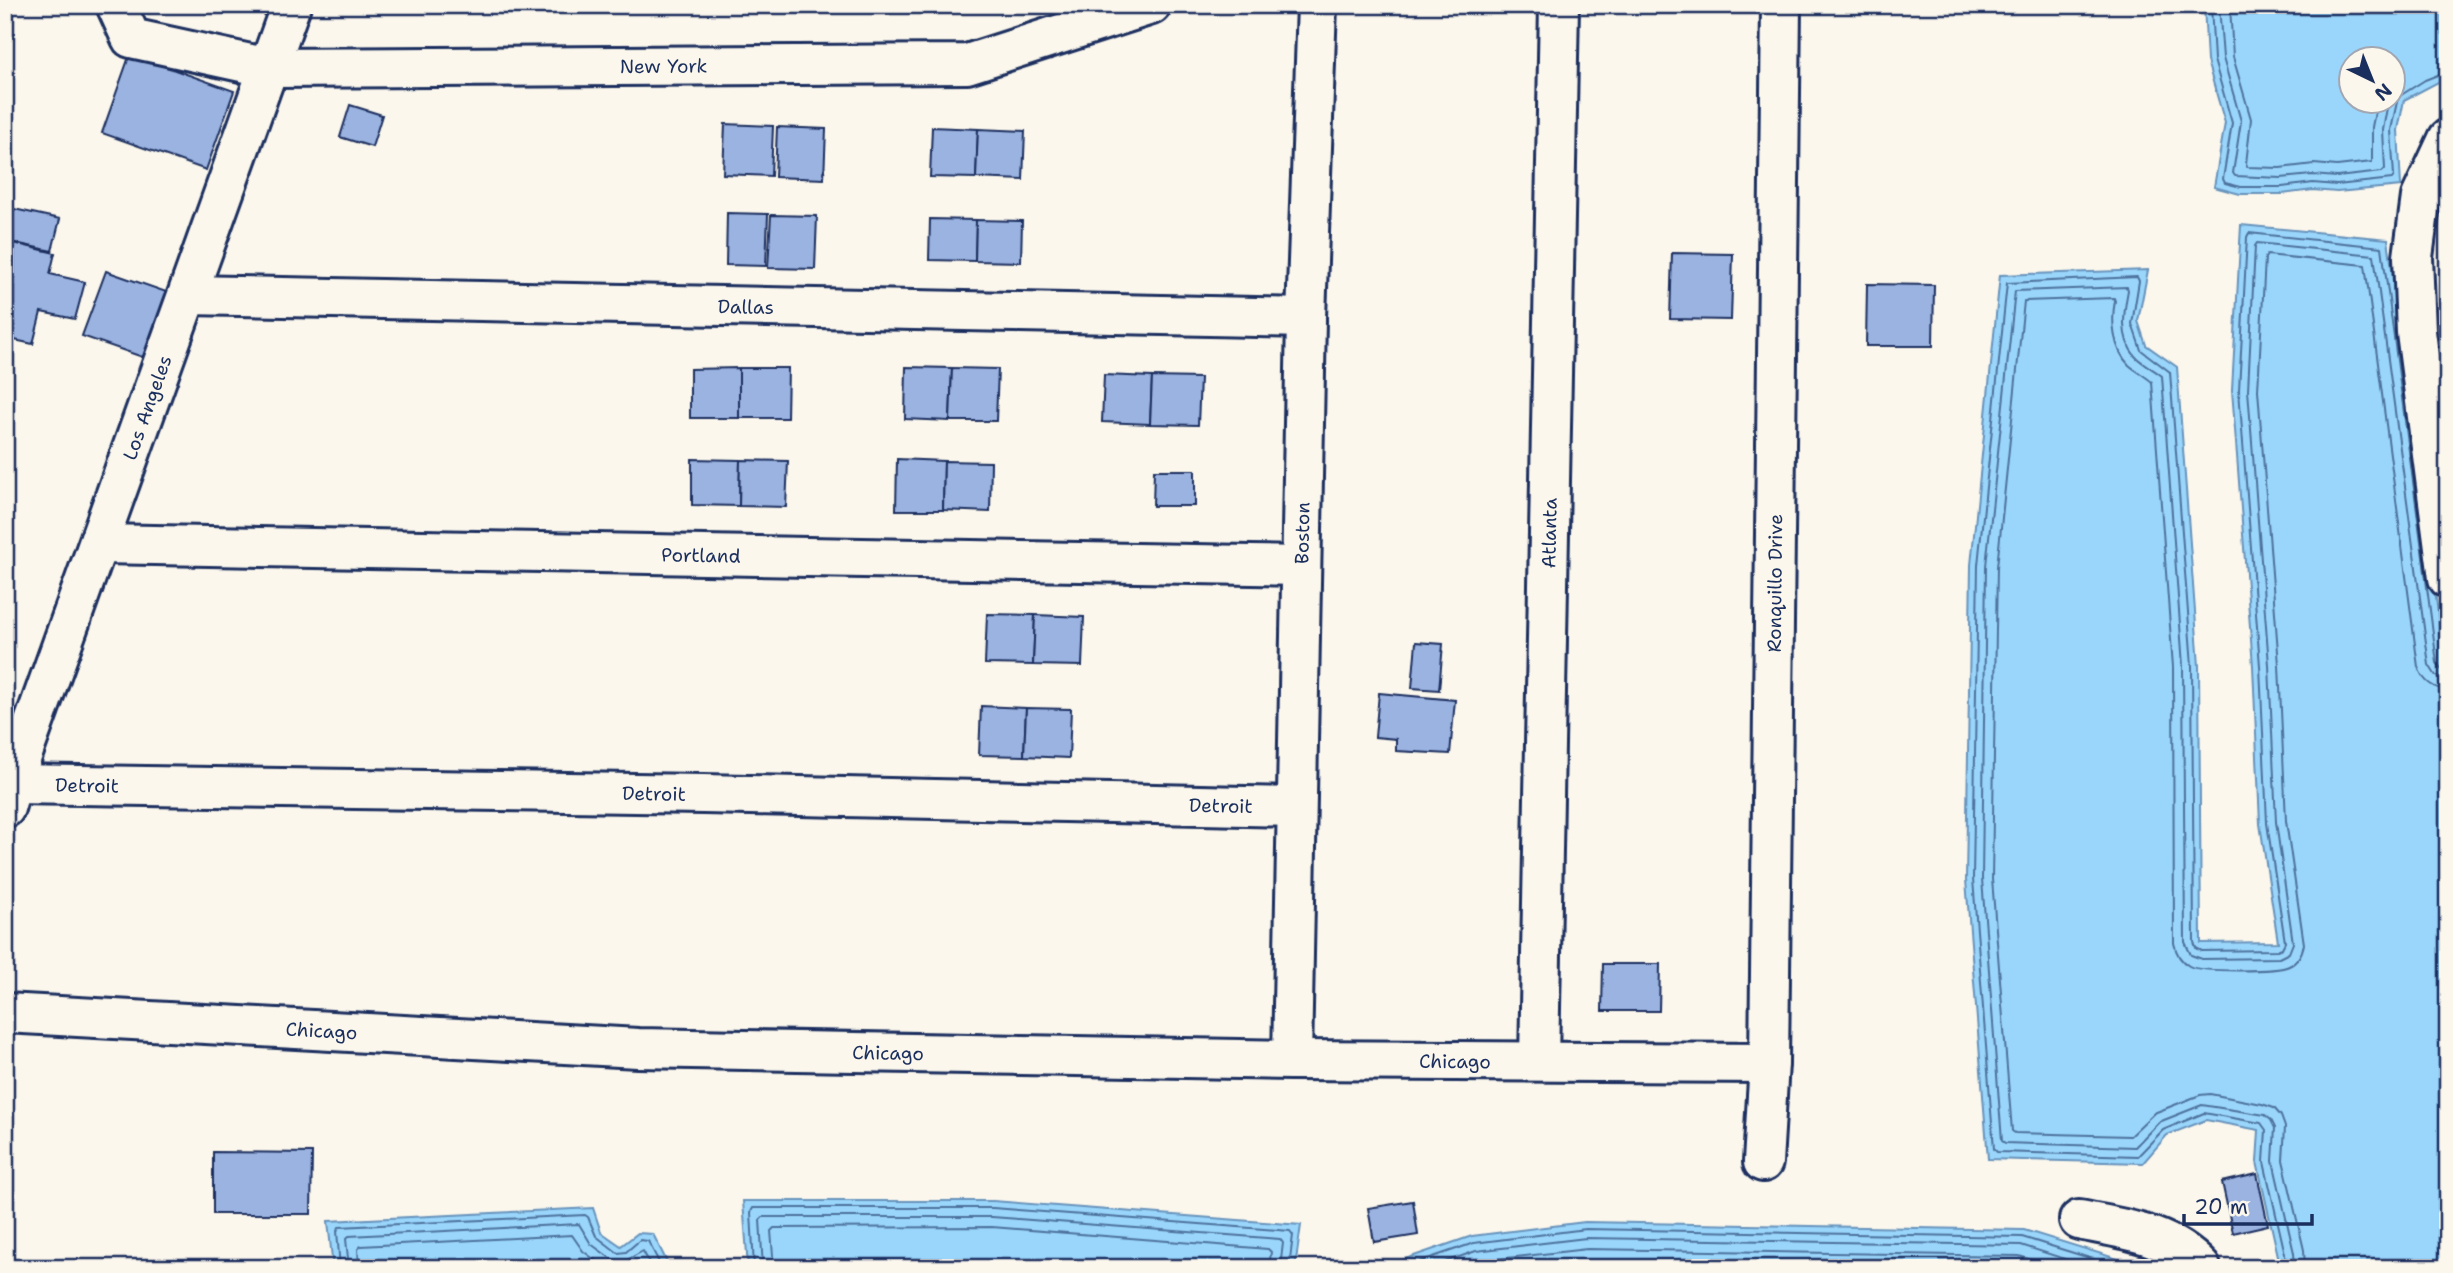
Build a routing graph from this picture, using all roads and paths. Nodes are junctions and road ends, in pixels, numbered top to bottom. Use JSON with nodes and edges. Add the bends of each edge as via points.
{"nodes":[{"id":1,"x":116,"y":5,"type":"edge"},
{"id":2,"x":291,"y":5,"type":"edge"},
{"id":3,"x":1151,"y":5,"type":"edge"},
{"id":4,"x":1317,"y":5,"type":"edge"},
{"id":5,"x":1559,"y":5,"type":"edge"},
{"id":6,"x":1782,"y":5,"type":"edge"},
{"id":7,"x":270,"y":68,"type":"junction"},
{"id":8,"x":2448,"y":139,"type":"edge"},
{"id":9,"x":188,"y":295,"type":"junction"},
{"id":10,"x":1306,"y":317,"type":"junction"},
{"id":11,"x":99,"y":544,"type":"junction"},
{"id":12,"x":1301,"y":566,"type":"junction"},
{"id":13,"x":2448,"y":578,"type":"edge"},
{"id":14,"x":9,"y":796,"type":"edge"},
{"id":15,"x":1296,"y":807,"type":"junction"},
{"id":16,"x":5,"y":1013,"type":"edge"},
{"id":17,"x":1292,"y":1060,"type":"junction"},
{"id":18,"x":1539,"y":1061,"type":"junction"},
{"id":19,"x":1769,"y":1063,"type":"junction"},
{"id":20,"x":1763,"y":1162,"type":"dead end"},
{"id":21,"x":2079,"y":1220,"type":"dead end"},
{"id":22,"x":2202,"y":1268,"type":"edge"}],
"edges":[{"from":1,"to":7,"type":"street","name":"New York","via":[[131,38]]},
{"from":2,"to":7,"type":"street","name":"Los Angeles"},
{"from":3,"to":7,"type":"street","name":"New York","via":[[967,64]]},
{"from":4,"to":10,"type":"street","name":"Boston"},
{"from":5,"to":18,"type":"street","name":"Atlanta"},
{"from":6,"to":19,"type":"street","name":"Ronquillo Drive"},
{"from":7,"to":9,"type":"street","name":"Los Angeles"},
{"from":8,"to":13,"type":"street","via":[[2421,197],[2413,257],[2416,332]]},
{"from":9,"to":10,"type":"street","name":"Dallas"},
{"from":9,"to":11,"type":"street","name":"Los Angeles"},
{"from":10,"to":12,"type":"street","name":"Boston"},
{"from":11,"to":12,"type":"street","name":"Portland"},
{"from":11,"to":14,"type":"street","name":"Los Angeles"},
{"from":12,"to":15,"type":"street","name":"Boston"},
{"from":14,"to":15,"type":"street","name":"Detroit","via":[[703,794]]},
{"from":15,"to":17,"type":"street","name":"Boston"},
{"from":16,"to":17,"type":"street","name":"Chicago","via":[[638,1048]]},
{"from":17,"to":18,"type":"street","name":"Chicago"},
{"from":18,"to":19,"type":"street","name":"Chicago"},
{"from":19,"to":20,"type":"street","name":"Ronquillo Drive"},
{"from":21,"to":22,"type":"street","via":[[2150,1234]]}]}
